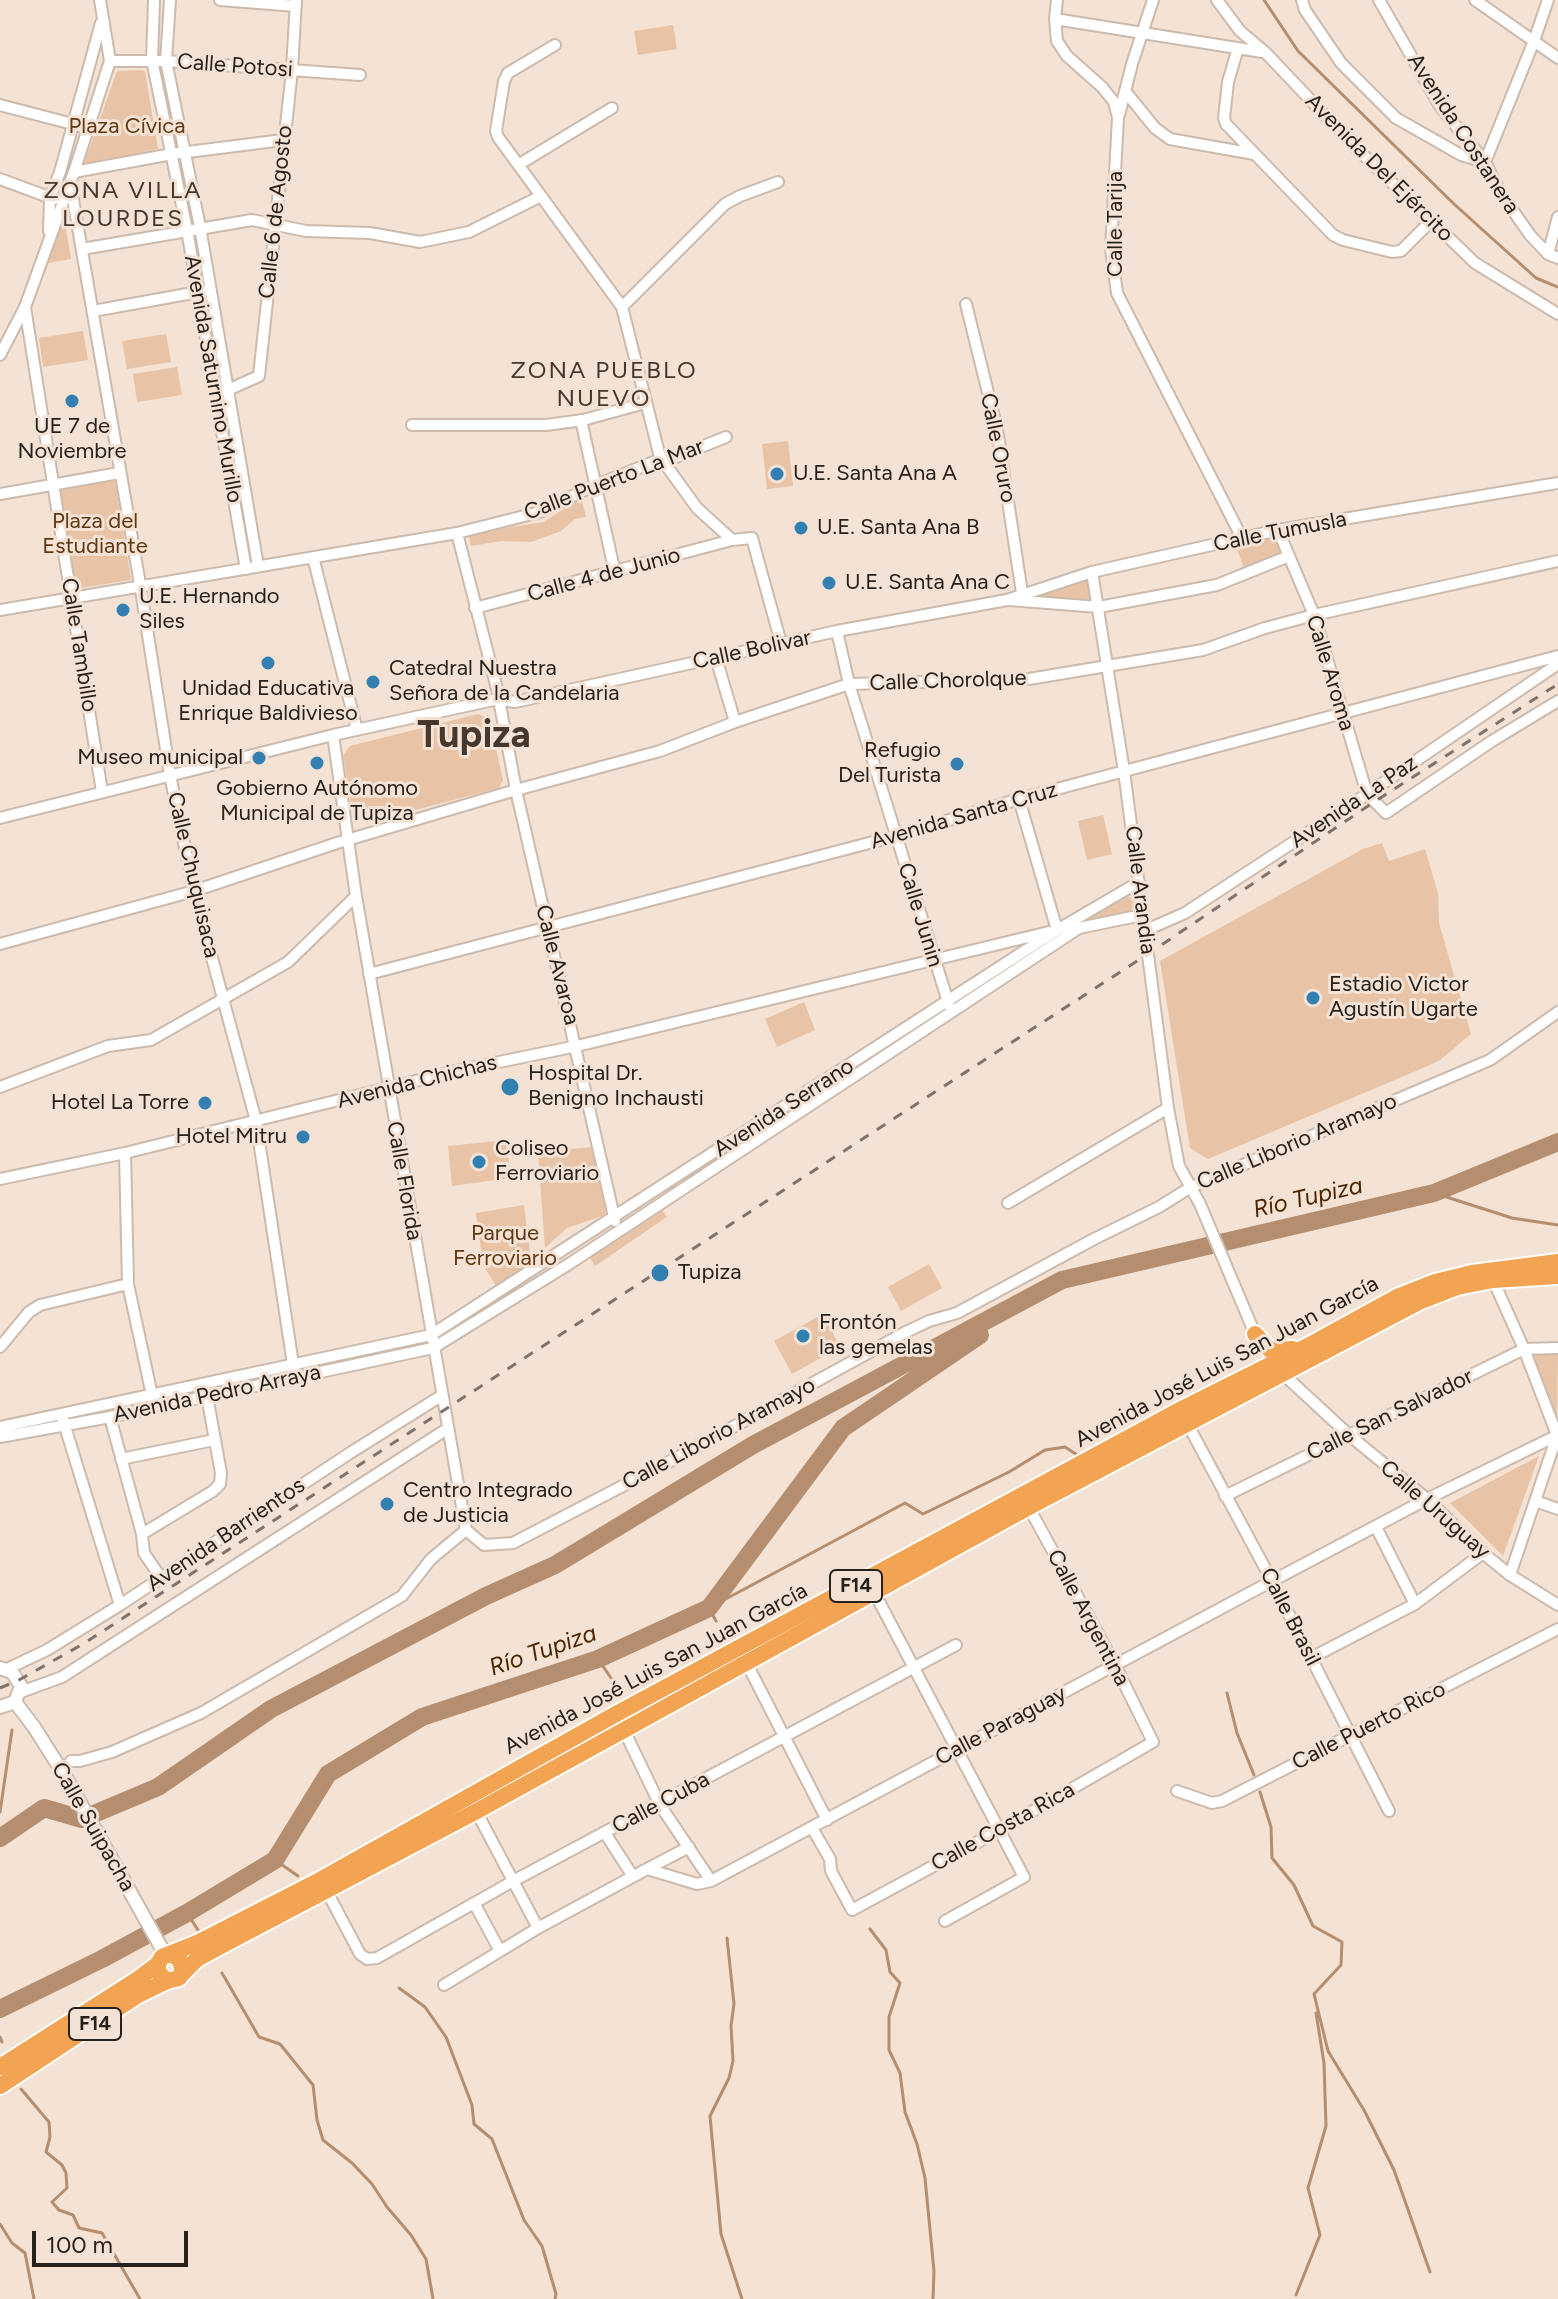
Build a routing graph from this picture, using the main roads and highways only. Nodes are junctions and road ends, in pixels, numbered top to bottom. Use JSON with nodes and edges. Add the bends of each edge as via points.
{"nodes":[{"id":1,"x":1558,"y":1262,"type":"edge"},
{"id":2,"x":1558,"y":1276,"type":"edge"},
{"id":3,"x":1306,"y":1347,"type":"junction"},
{"id":4,"x":1240,"y":1380,"type":"junction"},
{"id":5,"x":1026,"y":1501,"type":"junction"},
{"id":6,"x":324,"y":1886,"type":"junction"},
{"id":7,"x":165,"y":1958,"type":"junction"},
{"id":8,"x":174,"y":1978,"type":"junction"},
{"id":9,"x":0,"y":2067,"type":"edge"},
{"id":10,"x":0,"y":2086,"type":"edge"}],
"edges":[{"from":1,"to":3,"type":"highway","name":"Avenida José Luis San Juan García","number":"F14","via":[[1435,1282]]},
{"from":2,"to":5,"type":"highway","name":"Avenida José Luis San Juan García","number":"F14","via":[[1493,1280],[1421,1301]]},
{"from":3,"to":4,"type":"highway","name":"Avenida José Luis San Juan García","number":"F14"},
{"from":3,"to":4,"type":"highway","via":[[1270,1350],[1255,1334],[1257,1357]]},
{"from":4,"to":5,"type":"highway","name":"Avenida José Luis San Juan García","number":"F14"},
{"from":5,"to":6,"type":"highway","name":"Avenida José Luis San Juan García","number":"F14"},
{"from":6,"to":7,"type":"highway","name":"Avenida José Luis San Juan García","number":"F14"},
{"from":6,"to":8,"type":"highway","name":"Avenida José Luis San Juan García","number":"F14","via":[[197,1959]]},
{"from":7,"to":8,"type":"highway","via":[[160,1976]]},
{"from":7,"to":8,"type":"highway","via":[[182,1962]]},
{"from":7,"to":9,"type":"highway","number":"F14"},
{"from":8,"to":10,"type":"highway","number":"F14","via":[[138,1995]]}]}
